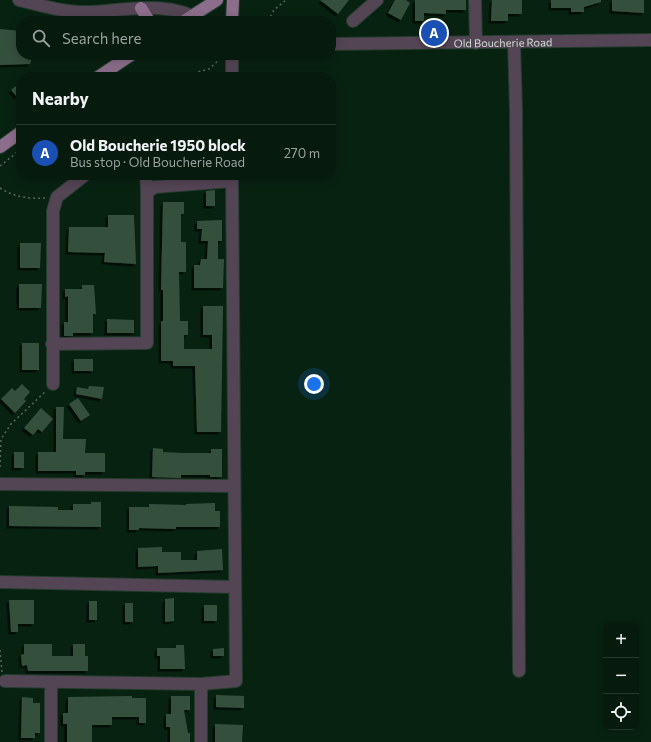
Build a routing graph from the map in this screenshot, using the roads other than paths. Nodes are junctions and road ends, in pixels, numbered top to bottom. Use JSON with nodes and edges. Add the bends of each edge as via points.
{"nodes":[{"id":1,"x":19,"y":0,"type":"edge"},
{"id":2,"x":217,"y":0,"type":"edge"},
{"id":3,"x":233,"y":0,"type":"edge"},
{"id":4,"x":377,"y":0,"type":"edge"},
{"id":5,"x":475,"y":0,"type":"edge"},
{"id":6,"x":122,"y":4,"type":"edge"},
{"id":7,"x":141,"y":8,"type":"junction"},
{"id":8,"x":146,"y":16,"type":"edge"},
{"id":9,"x":186,"y":16,"type":"edge"},
{"id":10,"x":197,"y":16,"type":"edge"},
{"id":11,"x":232,"y":16,"type":"edge"},
{"id":12,"x":353,"y":21,"type":"dead end"},
{"id":13,"x":651,"y":40,"type":"edge"},
{"id":14,"x":514,"y":42,"type":"junction"},
{"id":15,"x":476,"y":43,"type":"junction"},
{"id":16,"x":336,"y":44,"type":"edge"},
{"id":17,"x":124,"y":60,"type":"edge"},
{"id":18,"x":232,"y":60,"type":"edge"},
{"id":19,"x":106,"y":72,"type":"edge"},
{"id":20,"x":232,"y":72,"type":"edge"},
{"id":21,"x":16,"y":136,"type":"edge"},
{"id":22,"x":0,"y":147,"type":"edge"},
{"id":23,"x":79,"y":180,"type":"edge"},
{"id":24,"x":146,"y":180,"type":"edge"},
{"id":25,"x":217,"y":180,"type":"edge"},
{"id":26,"x":232,"y":180,"type":"edge"},
{"id":27,"x":147,"y":192,"type":"junction"},
{"id":28,"x":52,"y":344,"type":"junction"},
{"id":29,"x":53,"y":384,"type":"road end"},
{"id":30,"x":0,"y":484,"type":"edge"},
{"id":31,"x":234,"y":486,"type":"junction"},
{"id":32,"x":0,"y":582,"type":"edge"},
{"id":33,"x":235,"y":587,"type":"junction"},
{"id":34,"x":519,"y":670,"type":"dead end"},
{"id":35,"x":5,"y":681,"type":"road end"},
{"id":36,"x":51,"y":682,"type":"junction"},
{"id":37,"x":201,"y":684,"type":"junction"},
{"id":38,"x":51,"y":742,"type":"edge"},
{"id":39,"x":201,"y":742,"type":"edge"}],
"edges":[{"from":1,"to":6,"type":"street","via":[[43,7],[91,12]]},
{"from":2,"to":10,"type":"main road"},
{"from":3,"to":11,"type":"main road"},
{"from":4,"to":12,"type":"street"},
{"from":5,"to":15,"type":"street"},
{"from":6,"to":7,"type":"street"},
{"from":7,"to":8,"type":"main road"},
{"from":7,"to":9,"type":"street","via":[[167,7]]},
{"from":13,"to":14,"type":"street","name":"Old Boucherie Road"},
{"from":14,"to":15,"type":"street","name":"Old Boucherie Road"},
{"from":14,"to":34,"type":"street"},
{"from":15,"to":16,"type":"street","name":"Old Boucherie Road"},
{"from":17,"to":19,"type":"main road"},
{"from":18,"to":20,"type":"street"},
{"from":21,"to":22,"type":"main road"},
{"from":23,"to":28,"type":"street","via":[[57,197],[53,211]]},
{"from":24,"to":27,"type":"street"},
{"from":25,"to":27,"type":"street","via":[[155,188]]},
{"from":26,"to":31,"type":"street"},
{"from":27,"to":28,"type":"street","via":[[147,343]]},
{"from":28,"to":29,"type":"street"},
{"from":30,"to":31,"type":"street"},
{"from":31,"to":33,"type":"street"},
{"from":32,"to":33,"type":"street"},
{"from":33,"to":37,"type":"street","via":[[236,681]]},
{"from":35,"to":36,"type":"street"},
{"from":36,"to":37,"type":"street"},
{"from":36,"to":38,"type":"street"},
{"from":37,"to":39,"type":"street"}]}
